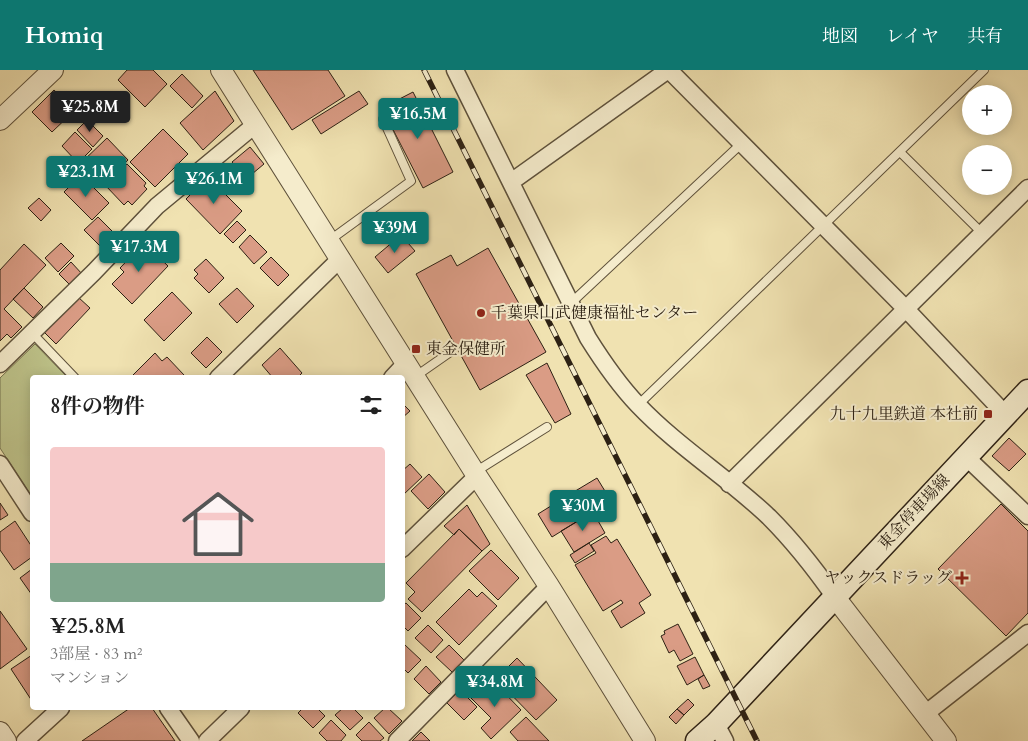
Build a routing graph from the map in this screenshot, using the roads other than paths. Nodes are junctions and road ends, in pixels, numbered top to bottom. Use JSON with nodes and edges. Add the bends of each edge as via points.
{"nodes":[{"id":1,"x":53,"y":70,"type":"edge"},
{"id":2,"x":221,"y":70,"type":"edge"},
{"id":3,"x":455,"y":70,"type":"edge"},
{"id":4,"x":668,"y":70,"type":"edge"},
{"id":5,"x":984,"y":70,"type":"edge"},
{"id":6,"x":383,"y":119,"type":"dead end"},
{"id":7,"x":0,"y":120,"type":"edge"},
{"id":8,"x":256,"y":124,"type":"junction"},
{"id":9,"x":741,"y":144,"type":"junction"},
{"id":10,"x":900,"y":152,"type":"junction"},
{"id":11,"x":510,"y":182,"type":"junction"},
{"id":12,"x":1028,"y":188,"type":"edge"},
{"id":13,"x":823,"y":227,"type":"junction"},
{"id":14,"x":982,"y":233,"type":"junction"},
{"id":15,"x":330,"y":240,"type":"junction"},
{"id":16,"x":341,"y":258,"type":"junction"},
{"id":17,"x":571,"y":303,"type":"junction"},
{"id":18,"x":905,"y":308,"type":"junction"},
{"id":19,"x":32,"y":333,"type":"junction"},
{"id":20,"x":449,"y":353,"type":"dead end"},
{"id":21,"x":0,"y":364,"type":"edge"},
{"id":22,"x":411,"y":369,"type":"junction"},
{"id":23,"x":72,"y":375,"type":"edge"},
{"id":24,"x":221,"y":375,"type":"edge"},
{"id":25,"x":398,"y":375,"type":"edge"},
{"id":26,"x":1028,"y":391,"type":"edge"},
{"id":27,"x":638,"y":405,"type":"junction"},
{"id":28,"x":1006,"y":415,"type":"junction"},
{"id":29,"x":547,"y":427,"type":"dead end"},
{"id":30,"x":966,"y":457,"type":"junction"},
{"id":31,"x":0,"y":464,"type":"edge"},
{"id":32,"x":476,"y":474,"type":"junction"},
{"id":33,"x":729,"y":484,"type":"junction"},
{"id":34,"x":30,"y":509,"type":"edge"},
{"id":35,"x":1028,"y":516,"type":"edge"},
{"id":36,"x":405,"y":547,"type":"edge"},
{"id":37,"x":549,"y":586,"type":"junction"},
{"id":38,"x":834,"y":596,"type":"junction"},
{"id":39,"x":1028,"y":633,"type":"edge"},
{"id":40,"x":59,"y":710,"type":"edge"},
{"id":41,"x":169,"y":710,"type":"edge"},
{"id":42,"x":239,"y":710,"type":"edge"},
{"id":43,"x":925,"y":714,"type":"junction"},
{"id":44,"x":0,"y":732,"type":"edge"},
{"id":45,"x":720,"y":732,"type":"edge"},
{"id":46,"x":6,"y":741,"type":"edge"},
{"id":47,"x":25,"y":741,"type":"edge"},
{"id":48,"x":191,"y":741,"type":"edge"},
{"id":49,"x":207,"y":741,"type":"edge"},
{"id":50,"x":397,"y":741,"type":"edge"},
{"id":51,"x":645,"y":741,"type":"edge"},
{"id":52,"x":698,"y":741,"type":"edge"},
{"id":53,"x":946,"y":741,"type":"edge"}],
"edges":[{"from":1,"to":7,"type":"street"},
{"from":2,"to":8,"type":"street"},
{"from":3,"to":11,"type":"street"},
{"from":4,"to":9,"type":"street"},
{"from":4,"to":11,"type":"street"},
{"from":5,"to":10,"type":"lane"},
{"from":6,"to":15,"type":"lane","via":[[411,181]]},
{"from":8,"to":15,"type":"street"},
{"from":8,"to":19,"type":"street","via":[[157,206]]},
{"from":9,"to":13,"type":"street"},
{"from":9,"to":17,"type":"lane"},
{"from":10,"to":13,"type":"lane"},
{"from":10,"to":14,"type":"lane"},
{"from":11,"to":17,"type":"street"},
{"from":12,"to":14,"type":"street"},
{"from":13,"to":18,"type":"street"},
{"from":13,"to":27,"type":"lane"},
{"from":14,"to":18,"type":"street"},
{"from":15,"to":16,"type":"street"},
{"from":16,"to":22,"type":"street"},
{"from":16,"to":24,"type":"street"},
{"from":17,"to":27,"type":"street","via":[[588,338]]},
{"from":18,"to":28,"type":"street"},
{"from":18,"to":33,"type":"street"},
{"from":19,"to":21,"type":"street"},
{"from":19,"to":23,"type":"lane"},
{"from":20,"to":22,"type":"lane"},
{"from":22,"to":25,"type":"street"},
{"from":22,"to":32,"type":"street"},
{"from":26,"to":28,"type":"main road","name":"東金停車場線"},
{"from":27,"to":33,"type":"street","via":[[671,437]]},
{"from":28,"to":30,"type":"main road","name":"東金停車場線"},
{"from":29,"to":32,"type":"lane"},
{"from":30,"to":35,"type":"street"},
{"from":30,"to":38,"type":"main road","name":"東金停車場線"},
{"from":31,"to":34,"type":"street"},
{"from":32,"to":36,"type":"street"},
{"from":32,"to":37,"type":"street"},
{"from":33,"to":38,"type":"street","via":[[769,517]]},
{"from":37,"to":50,"type":"street"},
{"from":37,"to":51,"type":"street"},
{"from":38,"to":43,"type":"street"},
{"from":38,"to":45,"type":"main road","name":"東金停車場線"},
{"from":39,"to":43,"type":"street"},
{"from":40,"to":47,"type":"street"},
{"from":41,"to":48,"type":"street"},
{"from":42,"to":49,"type":"street"},
{"from":43,"to":53,"type":"street"},
{"from":44,"to":46,"type":"street"},
{"from":45,"to":52,"type":"main road","name":"東金停車場線"}]}
